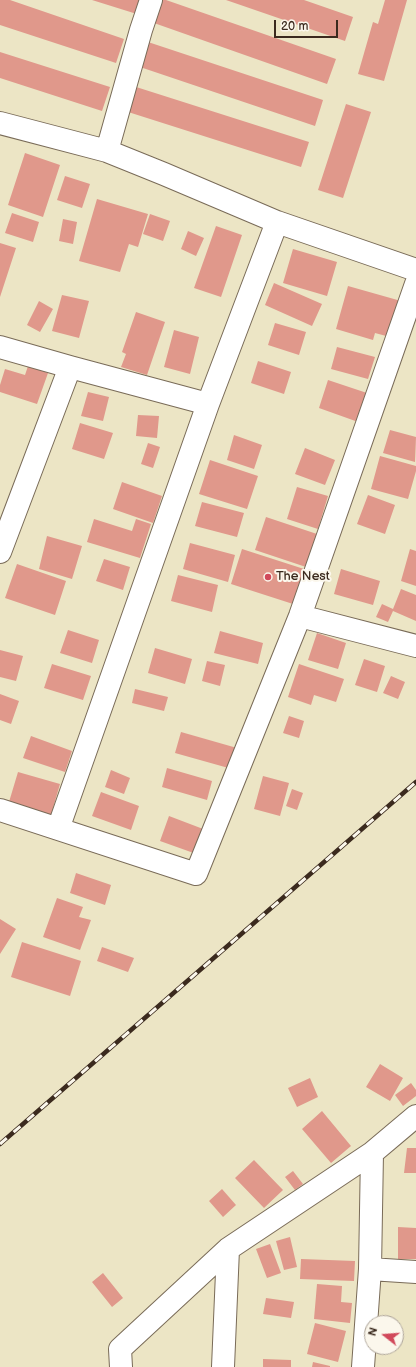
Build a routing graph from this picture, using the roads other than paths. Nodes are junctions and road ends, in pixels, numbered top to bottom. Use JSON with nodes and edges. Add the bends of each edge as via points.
{"nodes":[{"id":1,"x":151,"y":0,"type":"edge"},
{"id":2,"x":0,"y":123,"type":"edge"},
{"id":3,"x":107,"y":152,"type":"junction"},
{"id":4,"x":277,"y":222,"type":"junction"},
{"id":5,"x":416,"y":270,"type":"edge"},
{"id":6,"x":416,"y":284,"type":"edge"},
{"id":7,"x":0,"y":347,"type":"edge"},
{"id":8,"x":70,"y":367,"type":"junction"},
{"id":9,"x":208,"y":404,"type":"junction"},
{"id":10,"x":0,"y":552,"type":"edge"},
{"id":11,"x":300,"y":616,"type":"junction"},
{"id":12,"x":416,"y":646,"type":"edge"},
{"id":13,"x":0,"y":810,"type":"edge"},
{"id":14,"x":58,"y":829,"type":"junction"},
{"id":15,"x":416,"y":1116,"type":"edge"},
{"id":16,"x":372,"y":1153,"type":"junction"},
{"id":17,"x":228,"y":1249,"type":"junction"},
{"id":18,"x":370,"y":1269,"type":"junction"},
{"id":19,"x":416,"y":1272,"type":"edge"},
{"id":20,"x":121,"y":1367,"type":"edge"},
{"id":21,"x":223,"y":1367,"type":"edge"},
{"id":22,"x":363,"y":1367,"type":"edge"}],
"edges":[{"from":1,"to":3,"type":"street"},
{"from":2,"to":3,"type":"street"},
{"from":3,"to":4,"type":"street"},
{"from":4,"to":5,"type":"street"},
{"from":4,"to":9,"type":"street"},
{"from":6,"to":11,"type":"street"},
{"from":7,"to":8,"type":"street"},
{"from":8,"to":9,"type":"street"},
{"from":8,"to":10,"type":"street"},
{"from":9,"to":14,"type":"street"},
{"from":11,"to":12,"type":"street"},
{"from":11,"to":14,"type":"street","via":[[196,874]]},
{"from":13,"to":14,"type":"street"},
{"from":15,"to":16,"type":"street"},
{"from":16,"to":17,"type":"street"},
{"from":16,"to":18,"type":"street"},
{"from":17,"to":20,"type":"street","via":[[120,1349]]},
{"from":17,"to":21,"type":"street"},
{"from":18,"to":19,"type":"street"},
{"from":18,"to":22,"type":"street"}]}
